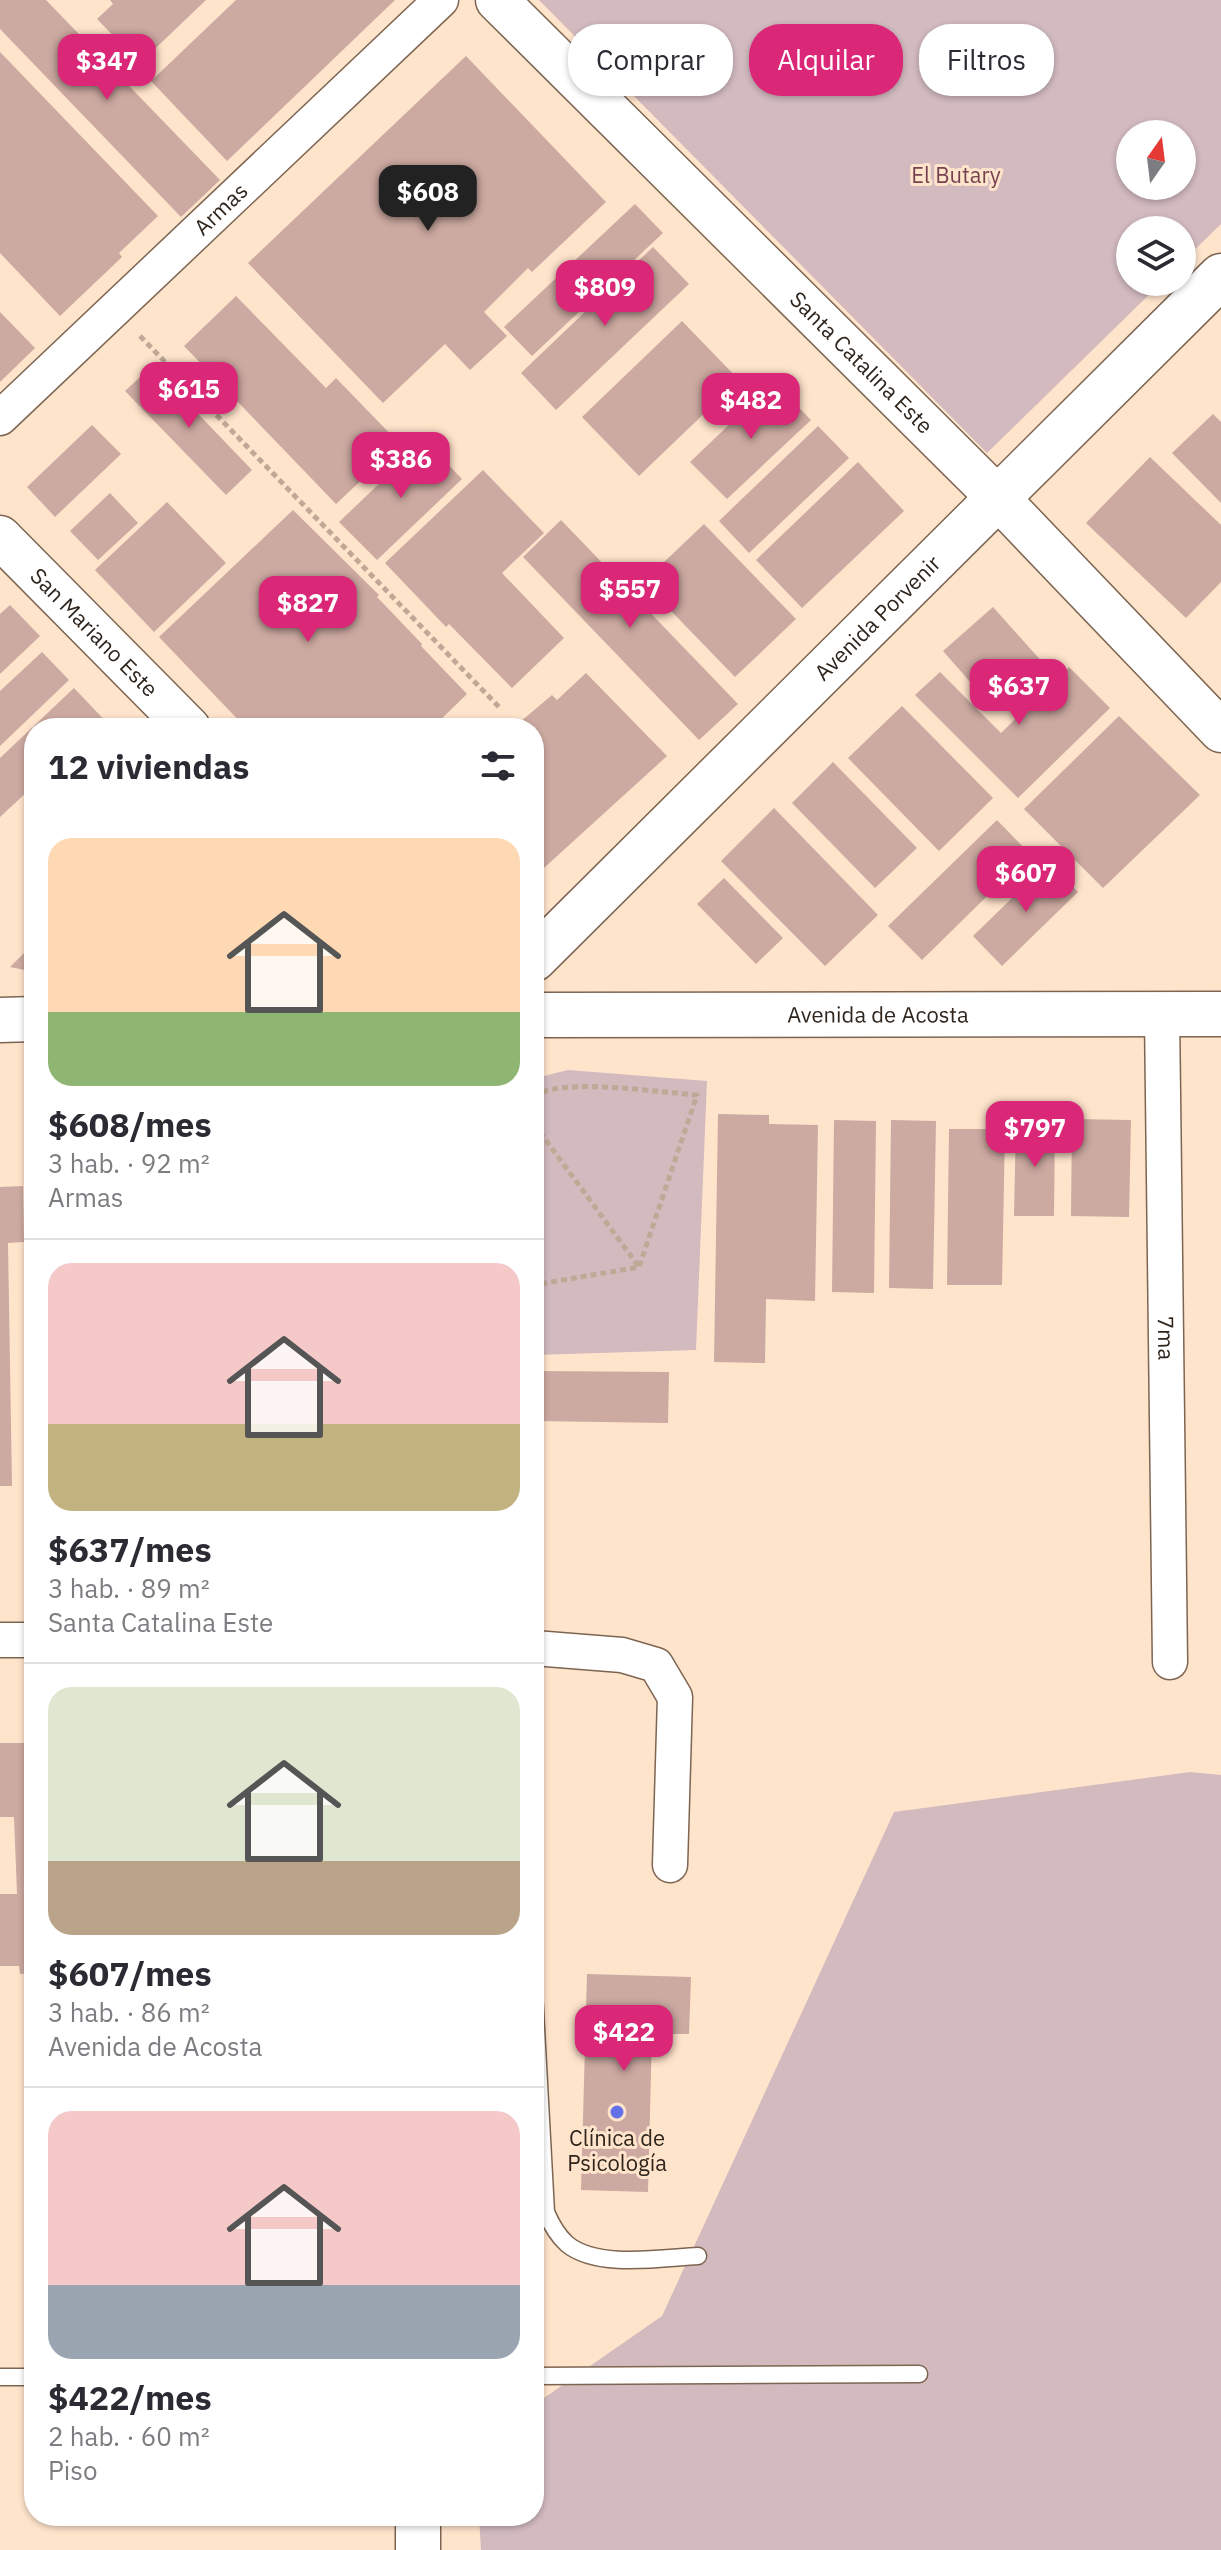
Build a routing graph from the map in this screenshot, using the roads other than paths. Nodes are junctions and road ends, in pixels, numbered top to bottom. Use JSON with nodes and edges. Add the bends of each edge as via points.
{"nodes":[{"id":1,"x":441,"y":0,"type":"edge"},
{"id":2,"x":497,"y":0,"type":"edge"},
{"id":3,"x":1221,"y":276,"type":"edge"},
{"id":4,"x":0,"y":418,"type":"edge"},
{"id":5,"x":997,"y":497,"type":"junction"},
{"id":6,"x":0,"y":537,"type":"edge"},
{"id":7,"x":179,"y":718,"type":"edge"},
{"id":8,"x":1221,"y":731,"type":"edge"},
{"id":9,"x":544,"y":949,"type":"edge"},
{"id":10,"x":1162,"y":1014,"type":"junction"},
{"id":11,"x":1221,"y":1014,"type":"edge"},
{"id":12,"x":544,"y":1015,"type":"edge"},
{"id":13,"x":24,"y":1019,"type":"edge"},
{"id":14,"x":0,"y":1020,"type":"edge"},
{"id":15,"x":0,"y":1640,"type":"edge"},
{"id":16,"x":24,"y":1640,"type":"edge"},
{"id":17,"x":544,"y":1649,"type":"edge"},
{"id":18,"x":1170,"y":1662,"type":"dead end"},
{"id":19,"x":670,"y":1865,"type":"dead end"},
{"id":20,"x":544,"y":2175,"type":"edge"},
{"id":21,"x":698,"y":2256,"type":"dead end"},
{"id":22,"x":919,"y":2374,"type":"dead end"},
{"id":23,"x":544,"y":2376,"type":"edge"},
{"id":24,"x":0,"y":2377,"type":"edge"},
{"id":25,"x":24,"y":2377,"type":"edge"},
{"id":26,"x":418,"y":2526,"type":"edge"},
{"id":27,"x":418,"y":2550,"type":"edge"}],
"edges":[{"from":1,"to":4,"type":"street","name":"Armas"},
{"from":2,"to":5,"type":"street","name":"Santa Catalina Este"},
{"from":3,"to":5,"type":"main road","name":"Avenida Porvenir"},
{"from":5,"to":8,"type":"street","name":"Santa Catalina Este"},
{"from":5,"to":9,"type":"main road","name":"Avenida Porvenir"},
{"from":6,"to":7,"type":"street","name":"San Mariano Este"},
{"from":10,"to":11,"type":"main road","name":"Avenida de Acosta"},
{"from":10,"to":12,"type":"main road","name":"Avenida de Acosta"},
{"from":10,"to":18,"type":"street","name":"7ma"},
{"from":13,"to":14,"type":"main road"},
{"from":15,"to":16,"type":"street"},
{"from":17,"to":19,"type":"street","via":[[622,1655],[656,1665],[675,1697]]},
{"from":20,"to":21,"type":"lane","via":[[546,2212],[568,2245],[602,2260]]},
{"from":22,"to":23,"type":"lane"},
{"from":24,"to":25,"type":"lane"},
{"from":26,"to":27,"type":"main road"}]}
